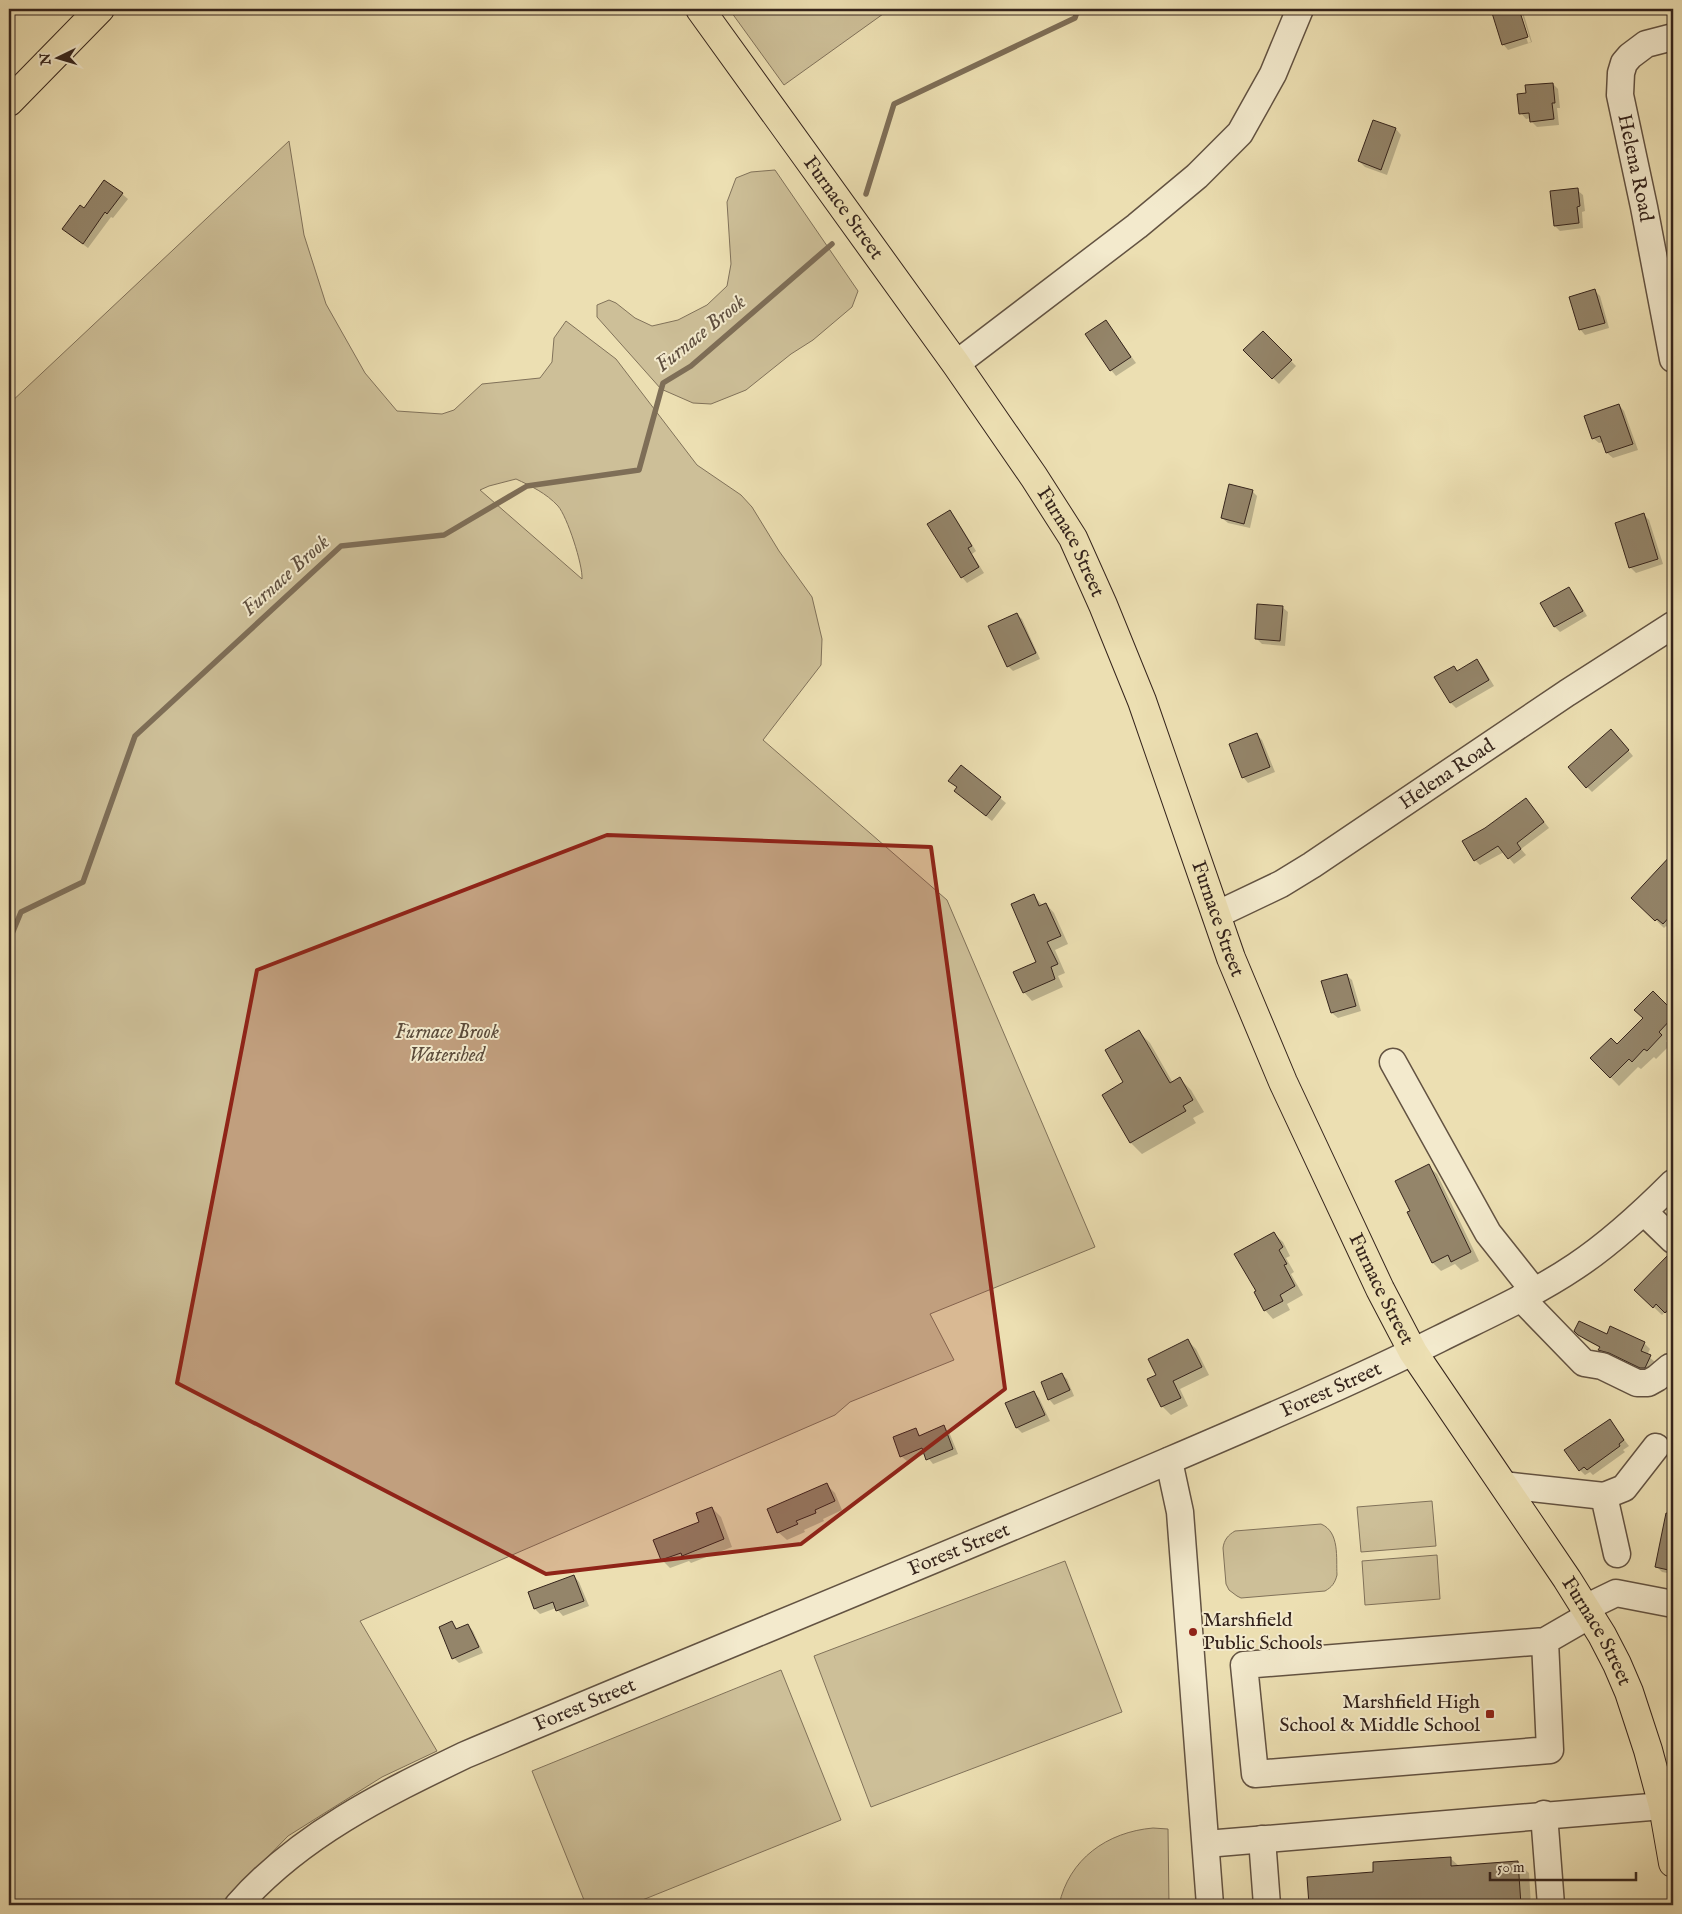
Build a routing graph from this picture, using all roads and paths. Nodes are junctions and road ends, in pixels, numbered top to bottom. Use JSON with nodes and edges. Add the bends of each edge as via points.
{"nodes":[{"id":1,"x":100,"y":9,"type":"edge"},
{"id":2,"x":700,"y":9,"type":"edge"},
{"id":3,"x":1300,"y":9,"type":"edge"},
{"id":4,"x":1673,"y":37,"type":"edge"},
{"id":5,"x":9,"y":102,"type":"edge"},
{"id":6,"x":1673,"y":359,"type":"edge"},
{"id":7,"x":956,"y":364,"type":"junction"},
{"id":8,"x":1673,"y":625,"type":"edge"},
{"id":9,"x":1216,"y":915,"type":"junction"},
{"id":10,"x":1393,"y":1062,"type":"dead end"},
{"id":11,"x":1673,"y":1183,"type":"edge"},
{"id":12,"x":1644,"y":1212,"type":"junction"},
{"id":13,"x":1673,"y":1240,"type":"edge"},
{"id":14,"x":1527,"y":1294,"type":"junction"},
{"id":15,"x":1413,"y":1352,"type":"junction"},
{"id":16,"x":1673,"y":1369,"type":"edge"},
{"id":17,"x":1656,"y":1447,"type":"dead end"},
{"id":18,"x":1169,"y":1461,"type":"junction"},
{"id":19,"x":1503,"y":1485,"type":"junction"},
{"id":20,"x":1604,"y":1496,"type":"junction"},
{"id":21,"x":1617,"y":1554,"type":"dead end"},
{"id":22,"x":1673,"y":1604,"type":"edge"},
{"id":23,"x":1588,"y":1612,"type":"junction"},
{"id":24,"x":1545,"y":1641,"type":"junction"},
{"id":25,"x":1668,"y":1807,"type":"edge"},
{"id":26,"x":1544,"y":1814,"type":"junction"},
{"id":27,"x":1262,"y":1839,"type":"junction"},
{"id":28,"x":1206,"y":1844,"type":"junction"},
{"id":29,"x":1673,"y":1863,"type":"edge"},
{"id":30,"x":238,"y":1905,"type":"edge"},
{"id":31,"x":1210,"y":1905,"type":"edge"},
{"id":32,"x":1267,"y":1905,"type":"edge"},
{"id":33,"x":1551,"y":1905,"type":"edge"}],
"edges":[{"from":1,"to":5,"type":"main road"},
{"from":2,"to":7,"type":"main road","name":"Furnace Street"},
{"from":3,"to":7,"type":"street","via":[[1274,74],[1240,133],[1197,176],[1137,226]]},
{"from":4,"to":6,"type":"street","name":"Helena Road","via":[[1646,44],[1630,56],[1621,73],[1620,95]]},
{"from":7,"to":9,"type":"main road","name":"Furnace Street","via":[[1054,507],[1087,569],[1148,719]]},
{"from":8,"to":9,"type":"street","name":"Helena Road","via":[[1566,693],[1312,865],[1281,884]]},
{"from":9,"to":15,"type":"main road","name":"Furnace Street","via":[[1282,1082]]},
{"from":10,"to":14,"type":"street","via":[[1488,1233]]},
{"from":11,"to":12,"type":"street","name":"Forest Street"},
{"from":12,"to":13,"type":"street"},
{"from":12,"to":14,"type":"street","name":"Forest Street","via":[[1578,1265]]},
{"from":14,"to":15,"type":"street","name":"Forest Street"},
{"from":14,"to":16,"type":"street","via":[[1584,1363],[1602,1366],[1637,1383],[1648,1383],[1670,1367]]},
{"from":15,"to":18,"type":"street","name":"Forest Street"},
{"from":15,"to":19,"type":"main road","name":"Furnace Street"},
{"from":17,"to":20,"type":"street","via":[[1624,1488]]},
{"from":18,"to":28,"type":"street","via":[[1180,1512]]},
{"from":18,"to":30,"type":"street","name":"Forest Street","via":[[503,1739],[400,1786],[320,1834],[273,1871]]},
{"from":19,"to":20,"type":"street"},
{"from":19,"to":23,"type":"main road","name":"Furnace Street"},
{"from":20,"to":21,"type":"street"},
{"from":22,"to":23,"type":"street","via":[[1616,1593]]},
{"from":23,"to":24,"type":"street"},
{"from":23,"to":25,"type":"main road","name":"Furnace Street","via":[[1629,1692]]},
{"from":24,"to":24,"type":"street","via":[[1244,1665],[1255,1774],[1550,1750]]},
{"from":25,"to":26,"type":"street"},
{"from":25,"to":29,"type":"main road","name":"Furnace Street"},
{"from":26,"to":27,"type":"street"},
{"from":26,"to":33,"type":"street"},
{"from":27,"to":28,"type":"street"},
{"from":27,"to":32,"type":"street"},
{"from":28,"to":31,"type":"street"}]}
